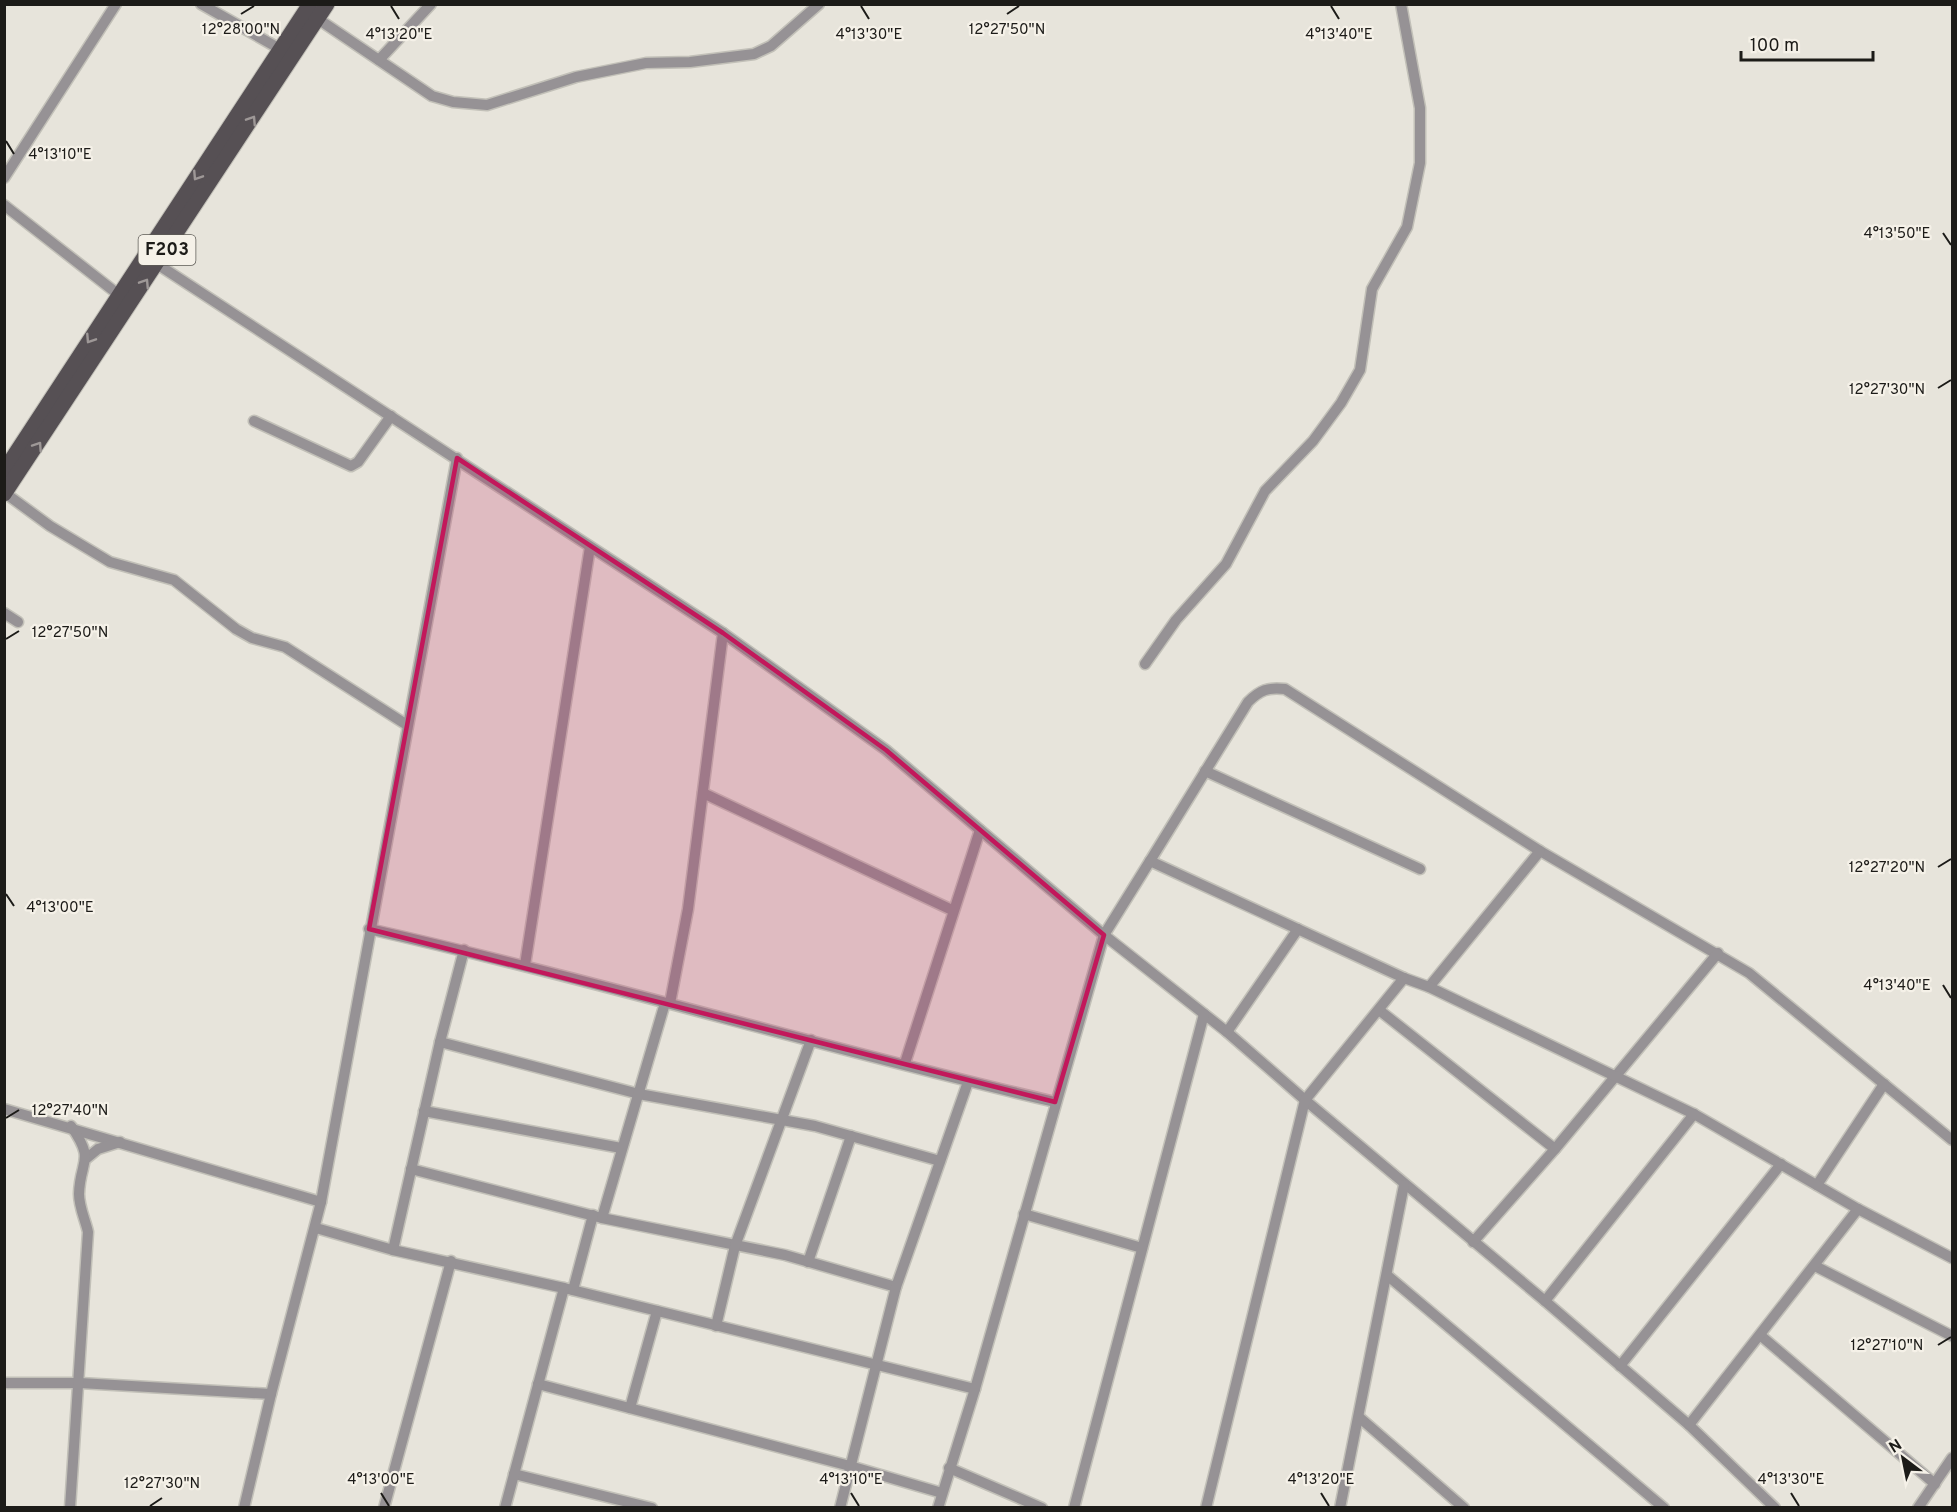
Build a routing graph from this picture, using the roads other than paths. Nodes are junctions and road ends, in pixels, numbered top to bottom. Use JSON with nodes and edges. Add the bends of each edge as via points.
{"nodes":[{"id":1,"x":116,"y":4,"type":"edge"},
{"id":2,"x":201,"y":4,"type":"edge"},
{"id":3,"x":310,"y":4,"type":"edge"},
{"id":4,"x":327,"y":4,"type":"edge"},
{"id":5,"x":431,"y":4,"type":"edge"},
{"id":6,"x":819,"y":4,"type":"edge"},
{"id":7,"x":1401,"y":4,"type":"edge"},
{"id":8,"x":318,"y":19,"type":"junction"},
{"id":9,"x":280,"y":49,"type":"junction"},
{"id":10,"x":380,"y":60,"type":"junction"},
{"id":11,"x":4,"y":177,"type":"edge"},
{"id":12,"x":4,"y":205,"type":"edge"},
{"id":13,"x":157,"y":264,"type":"junction"},
{"id":14,"x":119,"y":295,"type":"junction"},
{"id":15,"x":391,"y":416,"type":"junction"},
{"id":16,"x":254,"y":421,"type":"dead end"},
{"id":17,"x":457,"y":458,"type":"junction"},
{"id":18,"x":4,"y":471,"type":"edge"},
{"id":19,"x":5,"y":493,"type":"edge"},
{"id":20,"x":590,"y":547,"type":"junction"},
{"id":21,"x":4,"y":613,"type":"edge"},
{"id":22,"x":18,"y":622,"type":"dead end"},
{"id":23,"x":723,"y":633,"type":"junction"},
{"id":24,"x":1145,"y":664,"type":"dead end"},
{"id":25,"x":407,"y":725,"type":"junction"},
{"id":26,"x":1205,"y":771,"type":"junction"},
{"id":27,"x":703,"y":793,"type":"junction"},
{"id":28,"x":980,"y":830,"type":"junction"},
{"id":29,"x":1540,"y":851,"type":"junction"},
{"id":30,"x":1150,"y":861,"type":"junction"},
{"id":31,"x":1420,"y":869,"type":"dead end"},
{"id":32,"x":952,"y":910,"type":"junction"},
{"id":33,"x":369,"y":929,"type":"junction"},
{"id":34,"x":1298,"y":929,"type":"junction"},
{"id":35,"x":1104,"y":935,"type":"junction"},
{"id":36,"x":464,"y":950,"type":"junction"},
{"id":37,"x":1718,"y":953,"type":"junction"},
{"id":38,"x":525,"y":965,"type":"junction"},
{"id":39,"x":1404,"y":978,"type":"junction"},
{"id":40,"x":1429,"y":987,"type":"junction"},
{"id":41,"x":667,"y":1003,"type":"junction"},
{"id":42,"x":1379,"y":1010,"type":"junction"},
{"id":43,"x":1204,"y":1014,"type":"junction"},
{"id":44,"x":1227,"y":1032,"type":"junction"},
{"id":45,"x":811,"y":1040,"type":"junction"},
{"id":46,"x":440,"y":1042,"type":"junction"},
{"id":47,"x":905,"y":1063,"type":"junction"},
{"id":48,"x":1615,"y":1077,"type":"junction"},
{"id":49,"x":968,"y":1082,"type":"junction"},
{"id":50,"x":1884,"y":1084,"type":"junction"},
{"id":51,"x":639,"y":1094,"type":"junction"},
{"id":52,"x":1305,"y":1101,"type":"junction"},
{"id":53,"x":1056,"y":1102,"type":"junction"},
{"id":54,"x":4,"y":1109,"type":"edge"},
{"id":55,"x":424,"y":1111,"type":"junction"},
{"id":56,"x":1694,"y":1113,"type":"junction"},
{"id":57,"x":782,"y":1121,"type":"junction"},
{"id":58,"x":71,"y":1126,"type":"junction"},
{"id":59,"x":851,"y":1136,"type":"junction"},
{"id":60,"x":1953,"y":1140,"type":"edge"},
{"id":61,"x":120,"y":1142,"type":"junction"},
{"id":62,"x":621,"y":1148,"type":"junction"},
{"id":63,"x":1555,"y":1149,"type":"junction"},
{"id":64,"x":87,"y":1158,"type":"junction"},
{"id":65,"x":940,"y":1161,"type":"junction"},
{"id":66,"x":1781,"y":1164,"type":"junction"},
{"id":67,"x":411,"y":1169,"type":"junction"},
{"id":68,"x":1404,"y":1185,"type":"junction"},
{"id":69,"x":1817,"y":1185,"type":"junction"},
{"id":70,"x":321,"y":1202,"type":"junction"},
{"id":71,"x":1858,"y":1209,"type":"junction"},
{"id":72,"x":1024,"y":1214,"type":"junction"},
{"id":73,"x":597,"y":1216,"type":"junction"},
{"id":74,"x":316,"y":1228,"type":"junction"},
{"id":75,"x":1473,"y":1242,"type":"junction"},
{"id":76,"x":735,"y":1246,"type":"junction"},
{"id":77,"x":1142,"y":1248,"type":"junction"},
{"id":78,"x":393,"y":1250,"type":"junction"},
{"id":79,"x":1953,"y":1258,"type":"edge"},
{"id":80,"x":451,"y":1261,"type":"junction"},
{"id":81,"x":808,"y":1262,"type":"junction"},
{"id":82,"x":1815,"y":1266,"type":"junction"},
{"id":83,"x":1388,"y":1276,"type":"junction"},
{"id":84,"x":896,"y":1287,"type":"junction"},
{"id":85,"x":569,"y":1289,"type":"junction"},
{"id":86,"x":1545,"y":1301,"type":"junction"},
{"id":87,"x":657,"y":1311,"type":"junction"},
{"id":88,"x":716,"y":1326,"type":"junction"},
{"id":89,"x":1760,"y":1335,"type":"junction"},
{"id":90,"x":1953,"y":1336,"type":"edge"},
{"id":91,"x":875,"y":1364,"type":"junction"},
{"id":92,"x":1620,"y":1366,"type":"junction"},
{"id":93,"x":4,"y":1383,"type":"edge"},
{"id":94,"x":80,"y":1383,"type":"junction"},
{"id":95,"x":538,"y":1384,"type":"junction"},
{"id":96,"x":975,"y":1389,"type":"junction"},
{"id":97,"x":270,"y":1394,"type":"junction"},
{"id":98,"x":630,"y":1408,"type":"junction"},
{"id":99,"x":1359,"y":1418,"type":"junction"},
{"id":100,"x":1689,"y":1425,"type":"junction"},
{"id":101,"x":1953,"y":1458,"type":"edge"},
{"id":102,"x":850,"y":1466,"type":"junction"},
{"id":103,"x":949,"y":1468,"type":"junction"},
{"id":104,"x":514,"y":1474,"type":"junction"},
{"id":105,"x":1935,"y":1484,"type":"junction"},
{"id":106,"x":942,"y":1493,"type":"junction"},
{"id":107,"x":1770,"y":1506,"type":"edge"},
{"id":108,"x":70,"y":1508,"type":"edge"},
{"id":109,"x":244,"y":1508,"type":"edge"},
{"id":110,"x":384,"y":1508,"type":"edge"},
{"id":111,"x":505,"y":1508,"type":"edge"},
{"id":112,"x":652,"y":1508,"type":"edge"},
{"id":113,"x":840,"y":1508,"type":"edge"},
{"id":114,"x":938,"y":1508,"type":"edge"},
{"id":115,"x":1042,"y":1508,"type":"edge"},
{"id":116,"x":1074,"y":1508,"type":"edge"},
{"id":117,"x":1206,"y":1508,"type":"edge"},
{"id":118,"x":1340,"y":1508,"type":"edge"},
{"id":119,"x":1464,"y":1508,"type":"edge"},
{"id":120,"x":1664,"y":1508,"type":"edge"},
{"id":121,"x":1918,"y":1508,"type":"edge"}],
"edges":[{"from":1,"to":11,"type":"street"},
{"from":2,"to":9,"type":"street"},
{"from":3,"to":9,"type":"main road","number":"F203"},
{"from":4,"to":8,"type":"main road","number":"F203"},
{"from":5,"to":10,"type":"street"},
{"from":6,"to":10,"type":"street","via":[[771,46],[754,54],[634,65],[576,77],[487,105],[432,96]]},
{"from":7,"to":24,"type":"street","via":[[1420,108],[1420,163],[1407,227],[1372,289],[1360,370],[1313,441],[1265,491],[1226,564],[1176,620]]},
{"from":8,"to":10,"type":"street"},
{"from":13,"to":8,"type":"main road","number":"F203","one_way":true},
{"from":9,"to":14,"type":"main road","number":"F203","one_way":true},
{"from":12,"to":14,"type":"street"},
{"from":13,"to":15,"type":"street"},
{"from":19,"to":13,"type":"main road","number":"F203","one_way":true},
{"from":14,"to":18,"type":"main road","number":"F203","one_way":true},
{"from":15,"to":16,"type":"street","via":[[351,466]]},
{"from":15,"to":17,"type":"street"},
{"from":17,"to":20,"type":"street"},
{"from":17,"to":25,"type":"street"},
{"from":19,"to":25,"type":"street","via":[[110,562],[174,580],[236,629],[285,647]]},
{"from":20,"to":23,"type":"street"},
{"from":20,"to":38,"type":"street"},
{"from":21,"to":22,"type":"street"},
{"from":23,"to":27,"type":"street"},
{"from":23,"to":28,"type":"street","via":[[886,750]]},
{"from":25,"to":33,"type":"street"},
{"from":26,"to":29,"type":"street","via":[[1248,702],[1260,691],[1272,687],[1286,689]]},
{"from":26,"to":30,"type":"street"},
{"from":26,"to":31,"type":"street"},
{"from":27,"to":32,"type":"street"},
{"from":27,"to":41,"type":"street","via":[[688,909]]},
{"from":28,"to":32,"type":"street"},
{"from":28,"to":35,"type":"street"},
{"from":29,"to":37,"type":"street"},
{"from":29,"to":40,"type":"street"},
{"from":30,"to":34,"type":"street"},
{"from":30,"to":35,"type":"street"},
{"from":32,"to":47,"type":"street"},
{"from":33,"to":36,"type":"street"},
{"from":33,"to":70,"type":"street"},
{"from":34,"to":39,"type":"street"},
{"from":34,"to":44,"type":"street"},
{"from":35,"to":43,"type":"street"},
{"from":35,"to":53,"type":"street"},
{"from":36,"to":38,"type":"street"},
{"from":36,"to":46,"type":"street"},
{"from":37,"to":48,"type":"street"},
{"from":37,"to":50,"type":"street","via":[[1749,973]]},
{"from":38,"to":41,"type":"street"},
{"from":39,"to":40,"type":"street"},
{"from":39,"to":42,"type":"street"},
{"from":40,"to":48,"type":"street"},
{"from":41,"to":45,"type":"street"},
{"from":41,"to":51,"type":"street"},
{"from":42,"to":52,"type":"street"},
{"from":42,"to":63,"type":"street"},
{"from":43,"to":44,"type":"street"},
{"from":43,"to":77,"type":"street"},
{"from":44,"to":52,"type":"street"},
{"from":45,"to":47,"type":"street"},
{"from":45,"to":57,"type":"street"},
{"from":46,"to":51,"type":"street"},
{"from":46,"to":55,"type":"street"},
{"from":47,"to":49,"type":"street"},
{"from":48,"to":56,"type":"street"},
{"from":48,"to":63,"type":"street"},
{"from":49,"to":53,"type":"street"},
{"from":49,"to":65,"type":"street"},
{"from":50,"to":60,"type":"street"},
{"from":50,"to":69,"type":"street"},
{"from":51,"to":57,"type":"street"},
{"from":51,"to":62,"type":"street"},
{"from":52,"to":68,"type":"street"},
{"from":52,"to":117,"type":"street"},
{"from":53,"to":72,"type":"street"},
{"from":54,"to":58,"type":"street"},
{"from":55,"to":62,"type":"street"},
{"from":55,"to":67,"type":"street"},
{"from":56,"to":66,"type":"street"},
{"from":56,"to":86,"type":"street"},
{"from":57,"to":59,"type":"street"},
{"from":57,"to":76,"type":"street"},
{"from":58,"to":61,"type":"street"},
{"from":58,"to":64,"type":"street"},
{"from":59,"to":65,"type":"street"},
{"from":59,"to":81,"type":"street"},
{"from":61,"to":64,"type":"street","via":[[98,1149]]},
{"from":61,"to":70,"type":"street"},
{"from":62,"to":73,"type":"street"},
{"from":63,"to":75,"type":"street"},
{"from":64,"to":94,"type":"street","via":[[79,1191],[88,1232]]},
{"from":65,"to":84,"type":"street"},
{"from":66,"to":69,"type":"street"},
{"from":66,"to":92,"type":"street"},
{"from":67,"to":73,"type":"street"},
{"from":67,"to":78,"type":"street"},
{"from":68,"to":75,"type":"street"},
{"from":68,"to":83,"type":"street"},
{"from":69,"to":71,"type":"street"},
{"from":70,"to":74,"type":"street"},
{"from":71,"to":79,"type":"street"},
{"from":71,"to":82,"type":"street"},
{"from":72,"to":77,"type":"street"},
{"from":72,"to":96,"type":"street"},
{"from":73,"to":76,"type":"street"},
{"from":73,"to":85,"type":"street"},
{"from":74,"to":78,"type":"street"},
{"from":74,"to":97,"type":"street"},
{"from":75,"to":86,"type":"street"},
{"from":76,"to":81,"type":"street"},
{"from":76,"to":88,"type":"street"},
{"from":77,"to":116,"type":"street"},
{"from":78,"to":80,"type":"street"},
{"from":80,"to":85,"type":"street"},
{"from":80,"to":110,"type":"street"},
{"from":81,"to":84,"type":"street"},
{"from":82,"to":89,"type":"street"},
{"from":82,"to":90,"type":"street"},
{"from":83,"to":99,"type":"street"},
{"from":83,"to":120,"type":"street"},
{"from":84,"to":91,"type":"street"},
{"from":85,"to":87,"type":"street"},
{"from":85,"to":95,"type":"street"},
{"from":86,"to":92,"type":"street"},
{"from":87,"to":88,"type":"street"},
{"from":87,"to":98,"type":"street"},
{"from":88,"to":91,"type":"street"},
{"from":89,"to":100,"type":"street"},
{"from":89,"to":105,"type":"street"},
{"from":91,"to":96,"type":"street"},
{"from":91,"to":102,"type":"street"},
{"from":92,"to":100,"type":"street"},
{"from":93,"to":94,"type":"street"},
{"from":94,"to":97,"type":"street"},
{"from":94,"to":108,"type":"street"},
{"from":95,"to":98,"type":"street"},
{"from":95,"to":104,"type":"street"},
{"from":96,"to":103,"type":"street"},
{"from":97,"to":109,"type":"street"},
{"from":98,"to":102,"type":"street"},
{"from":99,"to":118,"type":"street"},
{"from":99,"to":119,"type":"street"},
{"from":100,"to":107,"type":"street"},
{"from":101,"to":105,"type":"street"},
{"from":102,"to":106,"type":"street"},
{"from":102,"to":113,"type":"street"},
{"from":103,"to":106,"type":"street"},
{"from":103,"to":115,"type":"street"},
{"from":104,"to":111,"type":"street"},
{"from":104,"to":112,"type":"street"},
{"from":105,"to":121,"type":"street"},
{"from":106,"to":114,"type":"street"}]}
